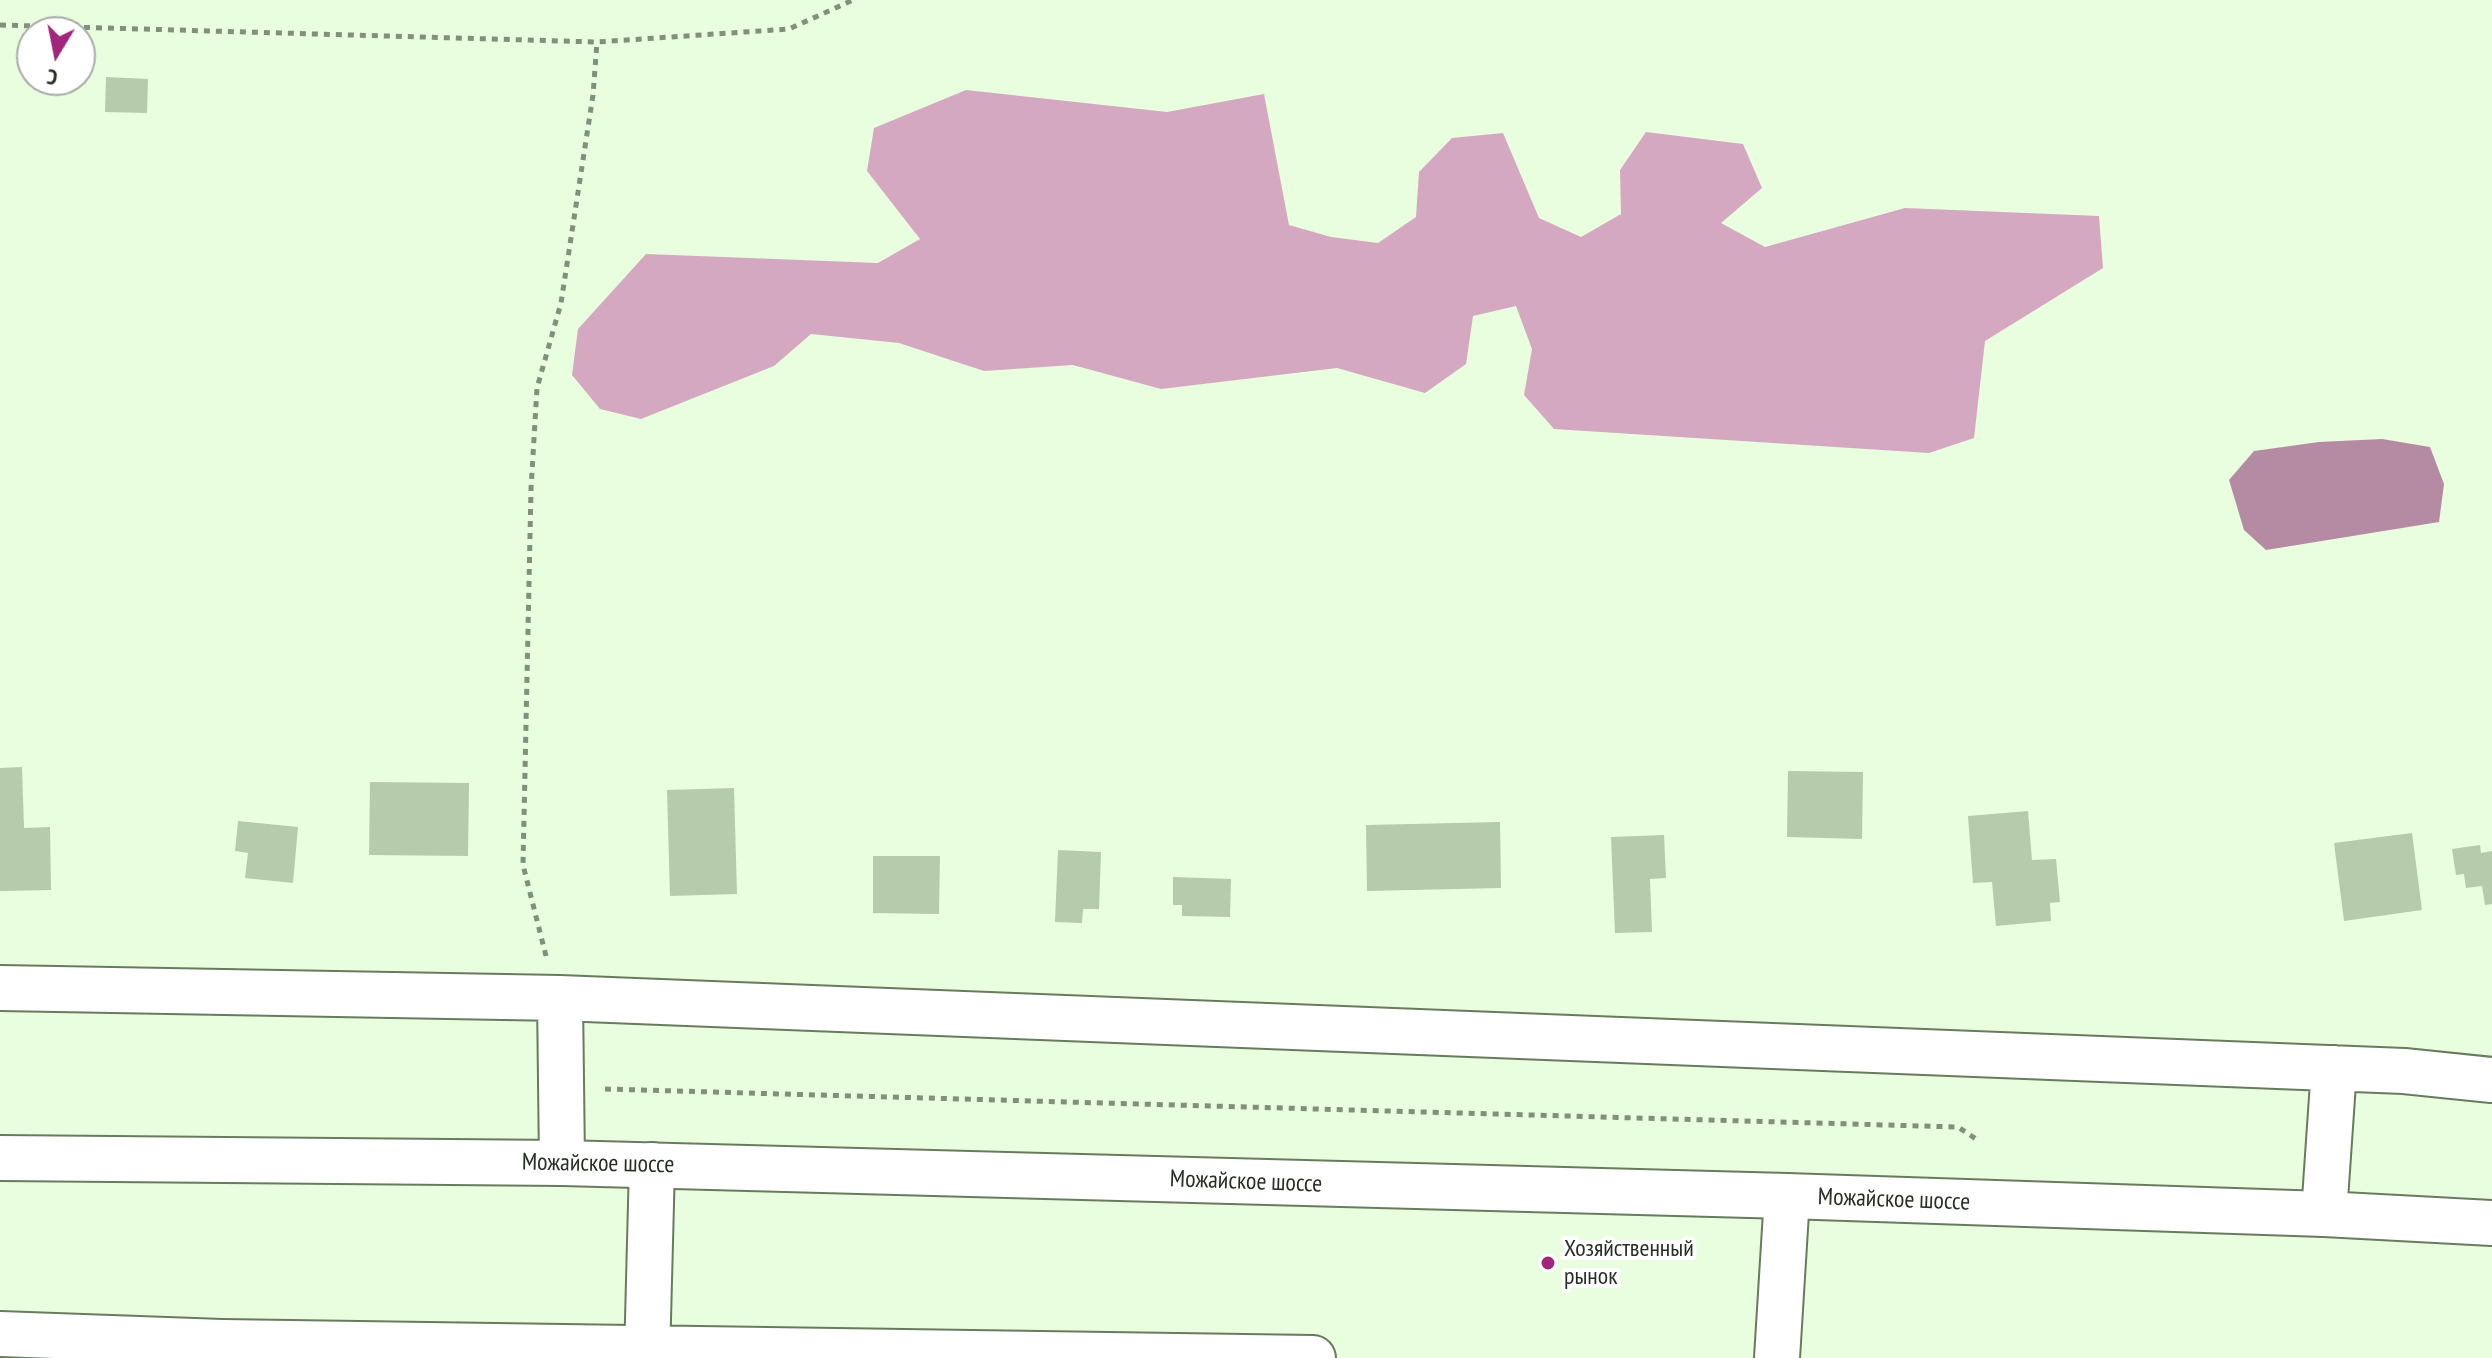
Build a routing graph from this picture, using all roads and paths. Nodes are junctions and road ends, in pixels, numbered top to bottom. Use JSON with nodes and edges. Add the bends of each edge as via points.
{"nodes":[{"id":1,"x":853,"y":0,"type":"edge"},
{"id":2,"x":0,"y":25,"type":"edge"},
{"id":3,"x":597,"y":42,"type":"junction"},
{"id":4,"x":0,"y":988,"type":"edge"},
{"id":5,"x":560,"y":998,"type":"junction"},
{"id":6,"x":2334,"y":1068,"type":"junction"},
{"id":7,"x":2492,"y":1080,"type":"edge"},
{"id":8,"x":561,"y":1088,"type":"junction"},
{"id":9,"x":1976,"y":1139,"type":"dead end"},
{"id":10,"x":0,"y":1158,"type":"edge"},
{"id":11,"x":562,"y":1163,"type":"junction"},
{"id":12,"x":652,"y":1165,"type":"junction"},
{"id":13,"x":1787,"y":1196,"type":"junction"},
{"id":14,"x":2324,"y":1214,"type":"junction"},
{"id":15,"x":2492,"y":1223,"type":"edge"},
{"id":16,"x":0,"y":1334,"type":"edge"},
{"id":17,"x":647,"y":1353,"type":"edge"},
{"id":18,"x":1313,"y":1358,"type":"edge"},
{"id":19,"x":1777,"y":1358,"type":"edge"}],
"edges":[{"from":1,"to":3,"type":"path","via":[[789,29]]},
{"from":2,"to":3,"type":"path"},
{"from":3,"to":5,"type":"path","via":[[561,303],[537,388],[531,489],[523,865]]},
{"from":4,"to":5,"type":"main road"},
{"from":5,"to":6,"type":"main road"},
{"from":5,"to":8,"type":"main road"},
{"from":6,"to":7,"type":"main road"},
{"from":6,"to":14,"type":"main road"},
{"from":8,"to":9,"type":"path","via":[[1942,1126],[1958,1127]]},
{"from":8,"to":11,"type":"main road"},
{"from":10,"to":11,"type":"main road","name":"Можайское шоссе"},
{"from":11,"to":12,"type":"main road","name":"Можайское шоссе"},
{"from":12,"to":13,"type":"main road","name":"Можайское шоссе"},
{"from":12,"to":17,"type":"main road"},
{"from":13,"to":14,"type":"main road","name":"Можайское шоссе"},
{"from":13,"to":19,"type":"main road"},
{"from":14,"to":15,"type":"main road","name":"Можайское шоссе"},
{"from":16,"to":17,"type":"main road"},
{"from":17,"to":18,"type":"main road"}]}
